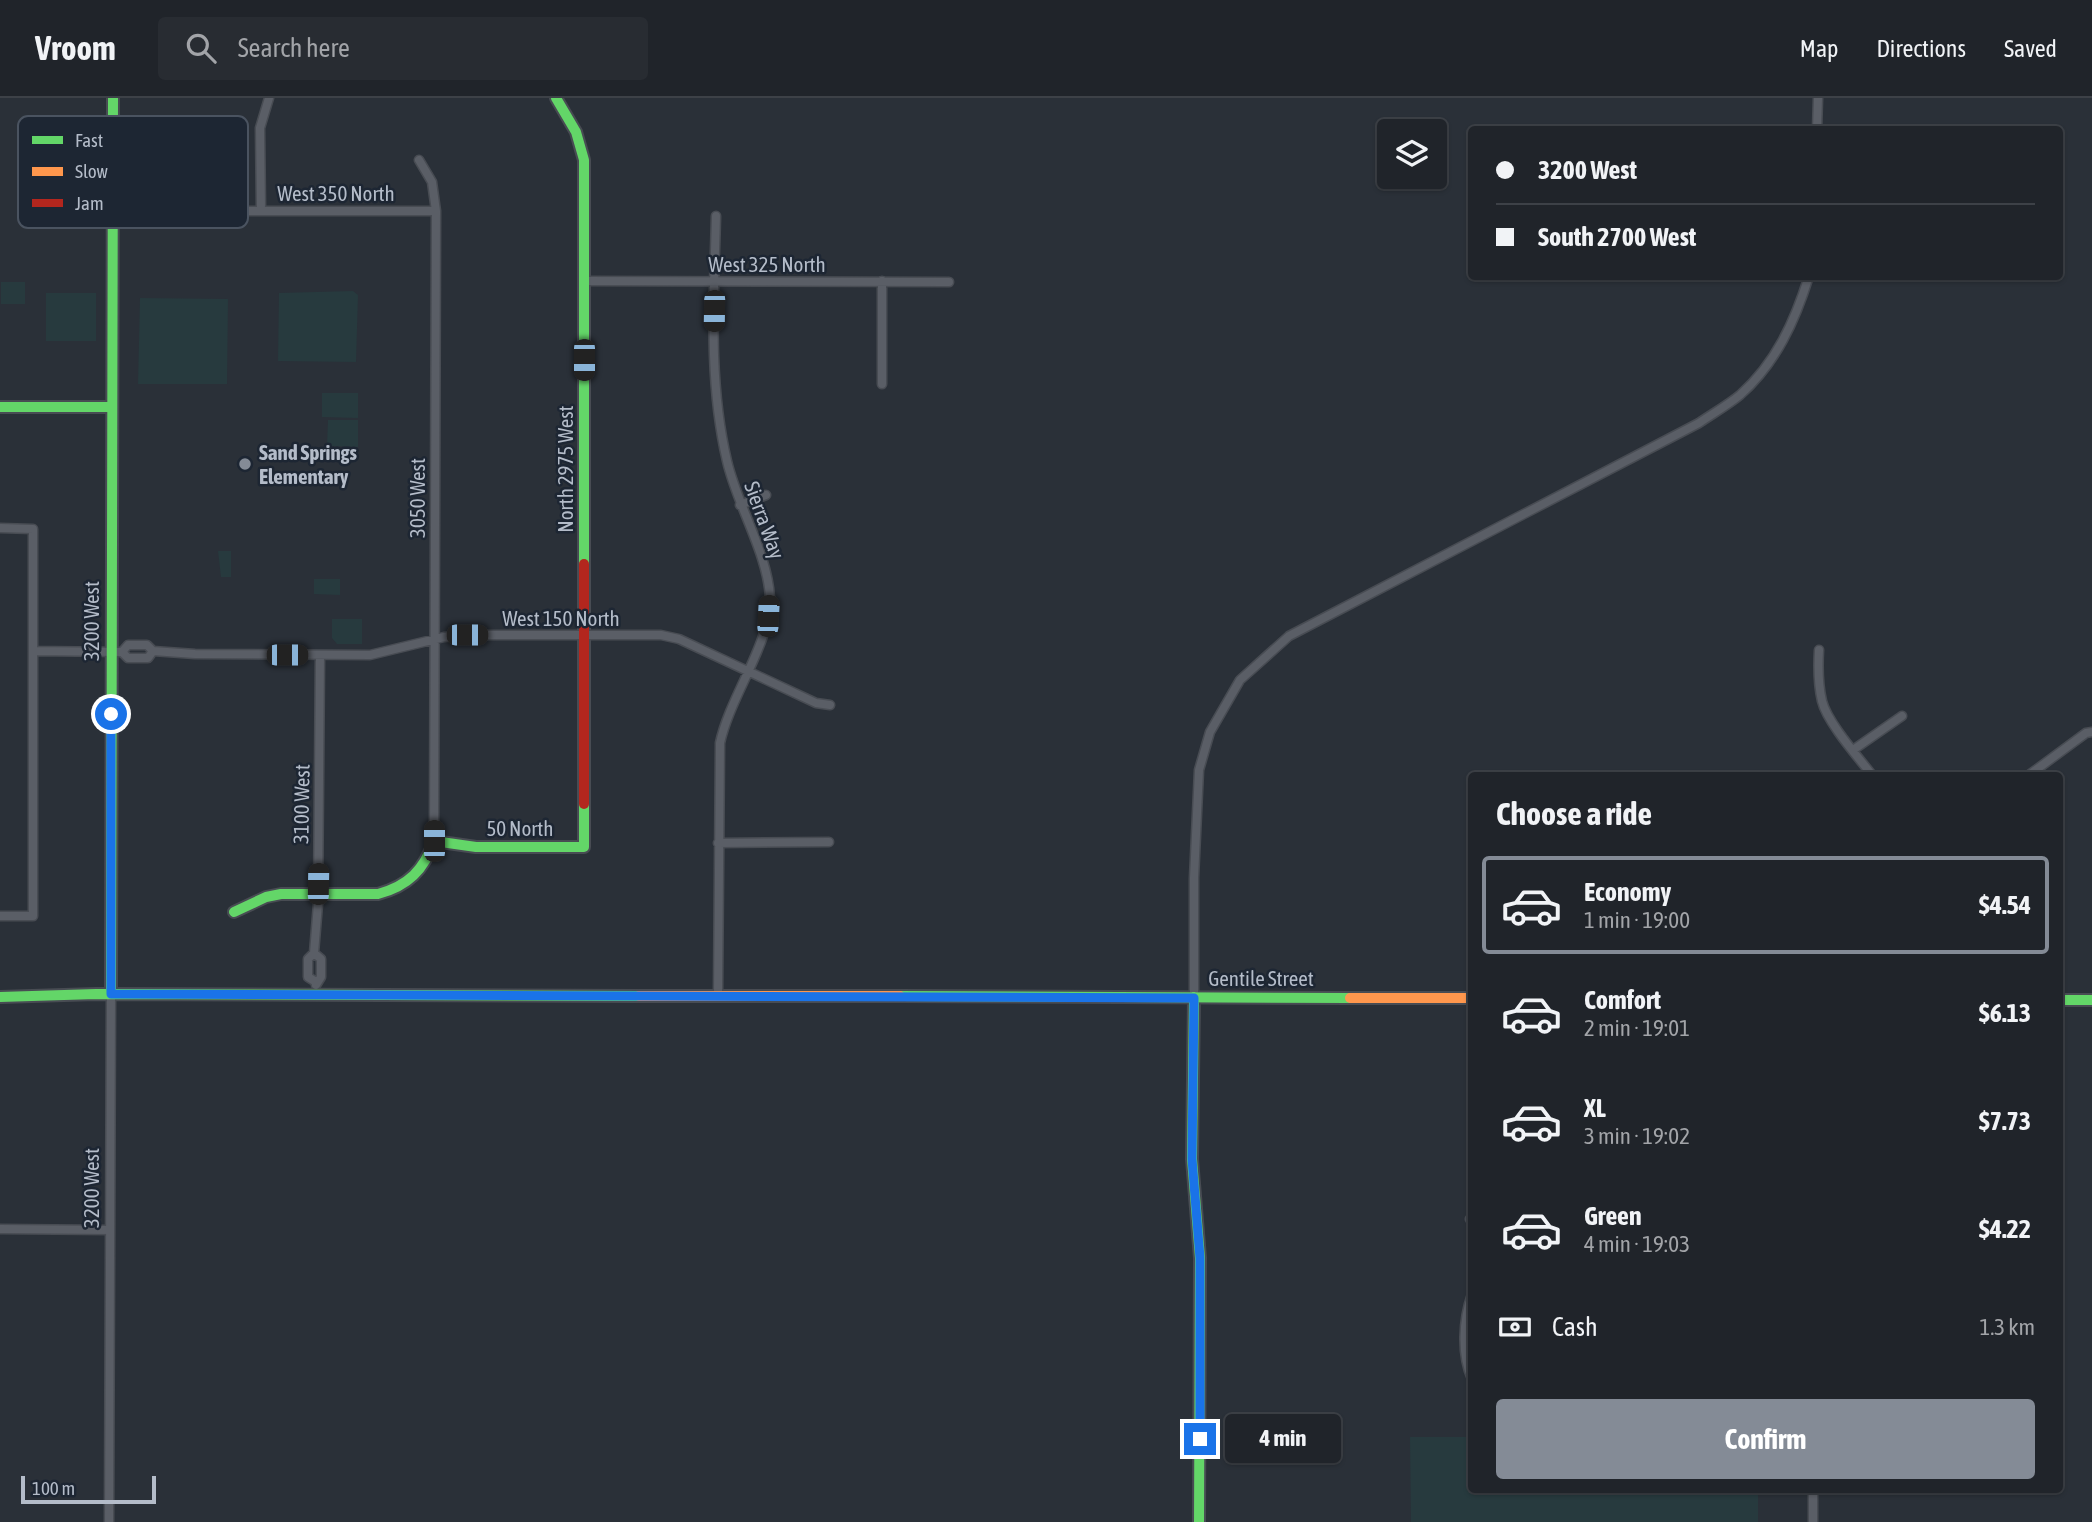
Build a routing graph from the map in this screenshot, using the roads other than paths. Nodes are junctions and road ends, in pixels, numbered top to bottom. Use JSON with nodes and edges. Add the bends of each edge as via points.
{"nodes":[{"id":1,"x":113,"y":98,"type":"edge"},
{"id":2,"x":269,"y":98,"type":"edge"},
{"id":3,"x":556,"y":98,"type":"edge"},
{"id":4,"x":1818,"y":98,"type":"edge"},
{"id":5,"x":114,"y":116,"type":"edge"},
{"id":6,"x":1817,"y":126,"type":"edge"},
{"id":7,"x":419,"y":160,"type":"dead end"},
{"id":8,"x":248,"y":210,"type":"edge"},
{"id":9,"x":261,"y":210,"type":"junction"},
{"id":10,"x":436,"y":211,"type":"junction"},
{"id":11,"x":716,"y":216,"type":"dead end"},
{"id":12,"x":117,"y":228,"type":"edge"},
{"id":13,"x":1808,"y":280,"type":"edge"},
{"id":14,"x":584,"y":281,"type":"junction"},
{"id":15,"x":715,"y":281,"type":"junction"},
{"id":16,"x":882,"y":281,"type":"junction"},
{"id":17,"x":949,"y":282,"type":"dead end"},
{"id":18,"x":882,"y":384,"type":"dead end"},
{"id":19,"x":0,"y":407,"type":"edge"},
{"id":20,"x":111,"y":407,"type":"junction"},
{"id":21,"x":766,"y":495,"type":"dead end"},
{"id":22,"x":740,"y":505,"type":"junction"},
{"id":23,"x":0,"y":528,"type":"edge"},
{"id":24,"x":583,"y":635,"type":"junction"},
{"id":25,"x":434,"y":640,"type":"junction"},
{"id":26,"x":1819,"y":650,"type":"dead end"},
{"id":27,"x":33,"y":651,"type":"junction"},
{"id":28,"x":117,"y":651,"type":"junction"},
{"id":29,"x":153,"y":651,"type":"junction"},
{"id":30,"x":320,"y":655,"type":"junction"},
{"id":31,"x":746,"y":671,"type":"junction"},
{"id":32,"x":830,"y":705,"type":"dead end"},
{"id":33,"x":1902,"y":716,"type":"dead end"},
{"id":34,"x":2092,"y":732,"type":"edge"},
{"id":35,"x":1853,"y":750,"type":"junction"},
{"id":36,"x":1870,"y":772,"type":"edge"},
{"id":37,"x":2033,"y":772,"type":"edge"},
{"id":38,"x":434,"y":841,"type":"junction"},
{"id":39,"x":829,"y":842,"type":"dead end"},
{"id":40,"x":719,"y":843,"type":"junction"},
{"id":41,"x":584,"y":847,"type":"joint"},
{"id":42,"x":318,"y":894,"type":"junction"},
{"id":43,"x":234,"y":912,"type":"dead end"},
{"id":44,"x":0,"y":916,"type":"edge"},
{"id":45,"x":314,"y":953,"type":"junction"},
{"id":46,"x":316,"y":988,"type":"junction"},
{"id":47,"x":111,"y":994,"type":"junction"},
{"id":48,"x":719,"y":996,"type":"junction"},
{"id":49,"x":0,"y":997,"type":"edge"},
{"id":50,"x":1194,"y":998,"type":"junction"},
{"id":51,"x":1468,"y":998,"type":"edge"},
{"id":52,"x":2063,"y":1000,"type":"edge"},
{"id":53,"x":2092,"y":1000,"type":"edge"},
{"id":54,"x":0,"y":1229,"type":"edge"},
{"id":55,"x":110,"y":1230,"type":"junction"},
{"id":56,"x":1468,"y":1306,"type":"edge"},
{"id":57,"x":1468,"y":1371,"type":"edge"},
{"id":58,"x":1813,"y":1493,"type":"edge"},
{"id":59,"x":109,"y":1522,"type":"edge"},
{"id":60,"x":1199,"y":1522,"type":"edge"},
{"id":61,"x":1813,"y":1522,"type":"edge"}],
"edges":[{"from":1,"to":5,"type":"street","name":"3200 West"},
{"from":2,"to":9,"type":"street","via":[[261,128]]},
{"from":3,"to":14,"type":"street","name":"North 2975 West","via":[[576,132],[584,160]]},
{"from":4,"to":6,"type":"street"},
{"from":7,"to":10,"type":"street","name":"3050 West","via":[[432,182]]},
{"from":8,"to":9,"type":"street","name":"West 350 North"},
{"from":9,"to":10,"type":"street","name":"West 350 North"},
{"from":10,"to":25,"type":"street","name":"3050 West"},
{"from":11,"to":15,"type":"street","name":"Sierra Way"},
{"from":12,"to":20,"type":"street","name":"3200 West"},
{"from":13,"to":50,"type":"street","via":[[1784,340],[1739,395],[1699,423],[1289,636],[1240,680],[1210,732],[1199,770]]},
{"from":14,"to":15,"type":"street","name":"West 325 North"},
{"from":14,"to":24,"type":"street","name":"North 2975 West"},
{"from":15,"to":16,"type":"street","name":"West 325 North"},
{"from":15,"to":22,"type":"street","name":"Sierra Way","via":[[716,392],[727,463]]},
{"from":16,"to":17,"type":"street","name":"West 325 North"},
{"from":16,"to":18,"type":"street"},
{"from":19,"to":20,"type":"street"},
{"from":20,"to":28,"type":"street","name":"3200 West"},
{"from":21,"to":22,"type":"street"},
{"from":22,"to":31,"type":"street","name":"Sierra Way","via":[[764,564],[769,597],[762,639]]},
{"from":23,"to":27,"type":"street","via":[[33,529]]},
{"from":24,"to":25,"type":"street","name":"West 150 North","via":[[467,635]]},
{"from":24,"to":31,"type":"street","name":"West 150 North","via":[[670,636]]},
{"from":24,"to":41,"type":"street","name":"North 2975 West"},
{"from":25,"to":30,"type":"street","name":"West 150 North","via":[[370,655]]},
{"from":25,"to":38,"type":"street","name":"3050 West"},
{"from":26,"to":35,"type":"street","via":[[1822,704]]},
{"from":27,"to":28,"type":"street","name":"West 150 North"},
{"from":27,"to":44,"type":"street","via":[[33,916]]},
{"from":28,"to":29,"type":"street","name":"West 150 North","via":[[128,645]]},
{"from":28,"to":29,"type":"street","name":"West 150 North","via":[[128,658],[148,658]]},
{"from":28,"to":47,"type":"street","name":"3200 West"},
{"from":29,"to":30,"type":"street","name":"West 150 North"},
{"from":30,"to":42,"type":"street","name":"3100 West"},
{"from":31,"to":32,"type":"street","name":"West 150 North"},
{"from":31,"to":40,"type":"street","name":"Sierra Way","via":[[720,743]]},
{"from":33,"to":35,"type":"street"},
{"from":34,"to":37,"type":"street"},
{"from":35,"to":36,"type":"street"},
{"from":38,"to":41,"type":"street","name":"50 North","via":[[476,847]]},
{"from":38,"to":42,"type":"street","via":[[428,859],[412,880],[392,891]]},
{"from":39,"to":40,"type":"street"},
{"from":40,"to":48,"type":"street","name":"Sierra Way"},
{"from":42,"to":43,"type":"street","via":[[266,897]]},
{"from":42,"to":45,"type":"street","name":"3100 West"},
{"from":45,"to":46,"type":"street","name":"3100 West","via":[[321,959]]},
{"from":45,"to":46,"type":"street","name":"3100 West","via":[[308,959],[308,978]]},
{"from":46,"to":47,"type":"street","name":"Gentile Street"},
{"from":46,"to":48,"type":"street","name":"Gentile Street"},
{"from":47,"to":49,"type":"street","name":"Gentile Street"},
{"from":47,"to":55,"type":"street","name":"3200 West"},
{"from":48,"to":50,"type":"street","name":"Gentile Street"},
{"from":50,"to":51,"type":"street","name":"Gentile Street"},
{"from":50,"to":60,"type":"street","via":[[1192,1159],[1200,1274]]},
{"from":52,"to":53,"type":"street"},
{"from":54,"to":55,"type":"street"},
{"from":55,"to":59,"type":"street","name":"3200 West"},
{"from":56,"to":57,"type":"street","via":[[1464,1344]]},
{"from":58,"to":61,"type":"street"}]}
